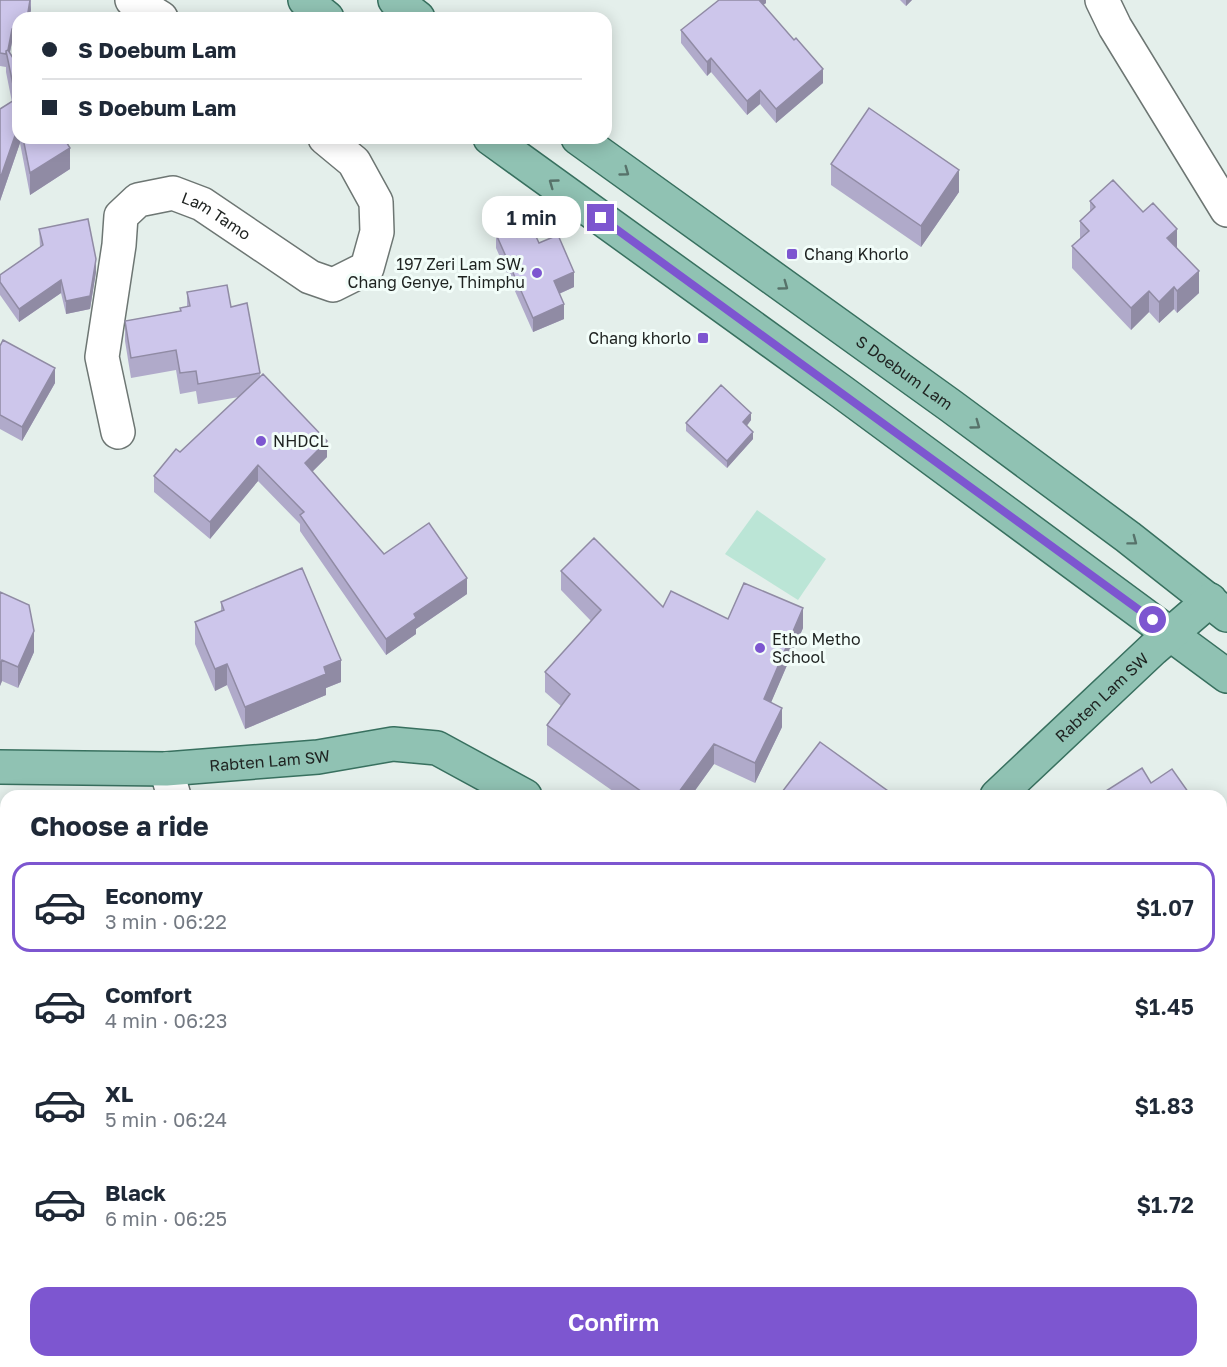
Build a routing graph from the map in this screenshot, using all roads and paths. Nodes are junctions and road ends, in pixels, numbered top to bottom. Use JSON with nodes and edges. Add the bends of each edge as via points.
{"nodes":[{"id":1,"x":132,"y":0,"type":"edge"},
{"id":2,"x":305,"y":0,"type":"edge"},
{"id":3,"x":395,"y":0,"type":"edge"},
{"id":4,"x":1102,"y":0,"type":"edge"},
{"id":5,"x":151,"y":12,"type":"edge"},
{"id":6,"x":320,"y":12,"type":"edge"},
{"id":7,"x":410,"y":12,"type":"edge"},
{"id":8,"x":332,"y":144,"type":"edge"},
{"id":9,"x":498,"y":144,"type":"edge"},
{"id":10,"x":586,"y":144,"type":"edge"},
{"id":11,"x":1227,"y":210,"type":"edge"},
{"id":12,"x":118,"y":432,"type":"dead end"},
{"id":13,"x":1219,"y":607,"type":"edge"},
{"id":14,"x":1172,"y":634,"type":"junction"},
{"id":15,"x":1227,"y":676,"type":"edge"},
{"id":16,"x":0,"y":767,"type":"edge"},
{"id":17,"x":170,"y":783,"type":"edge"},
{"id":18,"x":514,"y":790,"type":"edge"},
{"id":19,"x":1003,"y":790,"type":"edge"}],
"edges":[{"from":1,"to":5,"type":"street"},
{"from":2,"to":6,"type":"main road"},
{"from":3,"to":7,"type":"main road"},
{"from":4,"to":11,"type":"street"},
{"from":8,"to":12,"type":"street","name":"Lam Tamo","via":[[354,162],[376,202],[377,232],[367,268],[333,285],[310,277],[202,204],[173,193],[138,200],[121,216],[102,357]]},
{"from":14,"to":9,"type":"main road","one_way":true},
{"from":10,"to":13,"type":"main road","name":"S Doebum Lam","one_way":true,"via":[[969,420]]},
{"from":13,"to":14,"type":"main road","name":"Rabten Lam SW"},
{"from":14,"to":15,"type":"main road"},
{"from":14,"to":19,"type":"main road","name":"Rabten Lam SW"},
{"from":16,"to":17,"type":"main road","name":"Rabten Lam SW"},
{"from":17,"to":18,"type":"main road","name":"Rabten Lam SW","via":[[393,744],[436,748]]}]}
